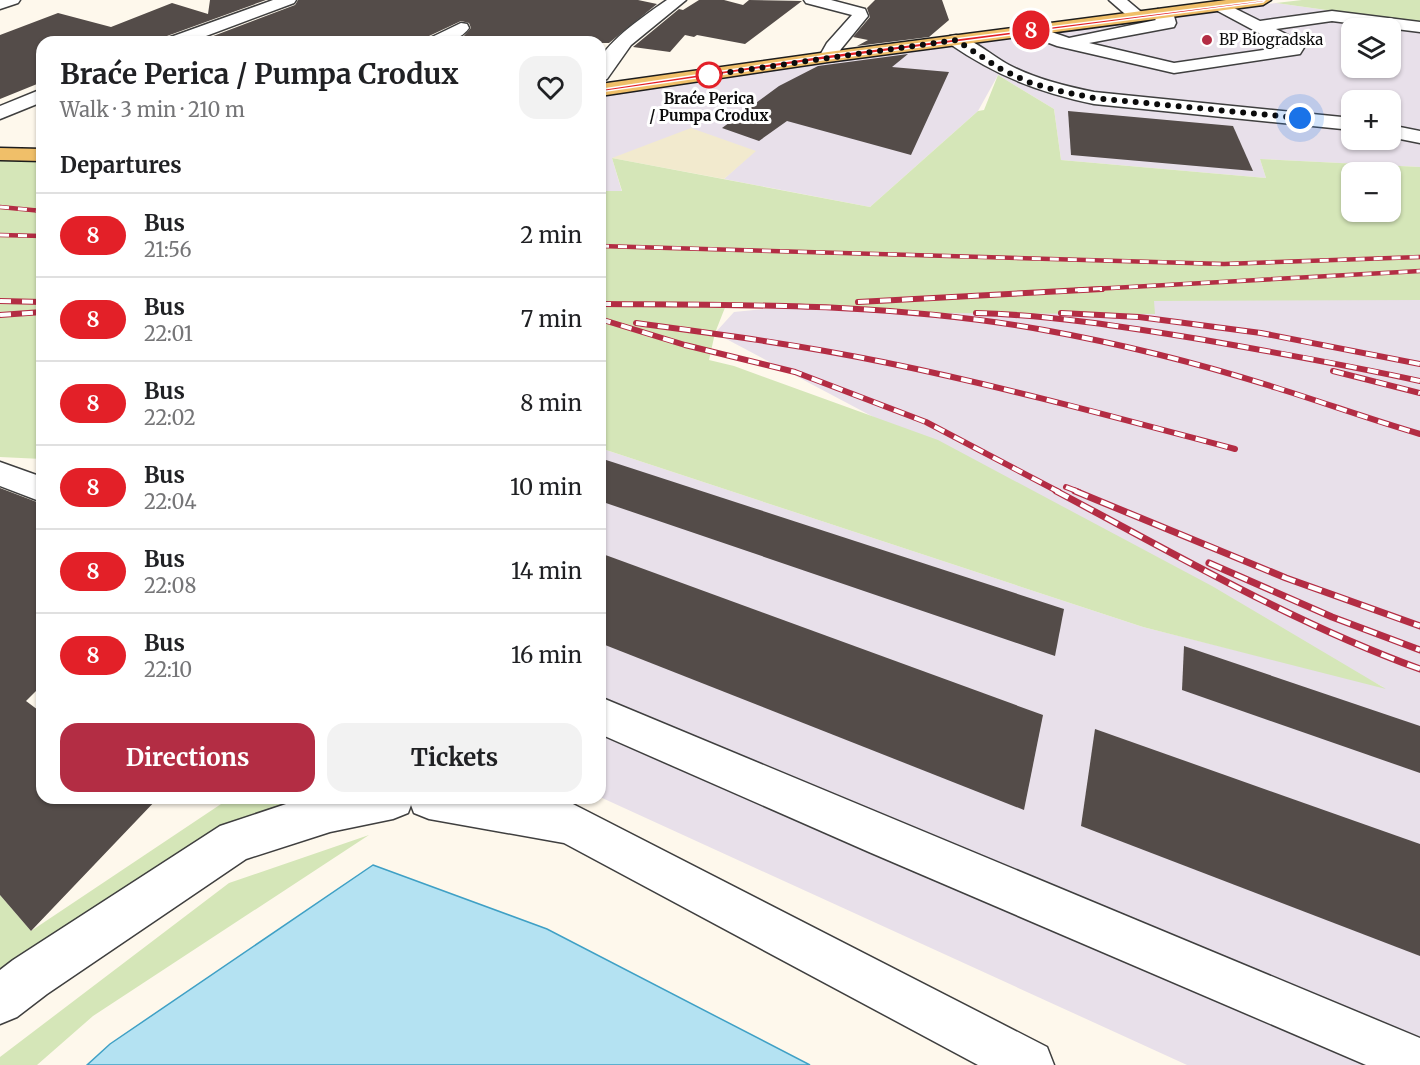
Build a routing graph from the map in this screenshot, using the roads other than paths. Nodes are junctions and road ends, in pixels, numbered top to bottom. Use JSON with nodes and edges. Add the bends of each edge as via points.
{"nodes":[{"id":1,"x":12,"y":0,"type":"edge"},
{"id":2,"x":288,"y":0,"type":"edge"},
{"id":3,"x":678,"y":0,"type":"edge"},
{"id":4,"x":812,"y":0,"type":"edge"},
{"id":5,"x":1117,"y":0,"type":"edge"},
{"id":6,"x":1263,"y":0,"type":"edge"},
{"id":7,"x":0,"y":4,"type":"edge"},
{"id":8,"x":1220,"y":6,"type":"junction"},
{"id":9,"x":1158,"y":14,"type":"junction"},
{"id":10,"x":1138,"y":16,"type":"junction"},
{"id":11,"x":1258,"y":26,"type":"junction"},
{"id":12,"x":1420,"y":27,"type":"edge"},
{"id":13,"x":461,"y":28,"type":"dead end"},
{"id":14,"x":1031,"y":30,"type":"junction"},
{"id":15,"x":190,"y":36,"type":"edge"},
{"id":16,"x":447,"y":36,"type":"edge"},
{"id":17,"x":956,"y":40,"type":"junction"},
{"id":18,"x":1063,"y":42,"type":"junction"},
{"id":19,"x":828,"y":57,"type":"junction"},
{"id":20,"x":606,"y":64,"type":"edge"},
{"id":21,"x":606,"y":89,"type":"edge"},
{"id":22,"x":36,"y":98,"type":"edge"},
{"id":23,"x":0,"y":113,"type":"edge"},
{"id":24,"x":1341,"y":123,"type":"edge"},
{"id":25,"x":1401,"y":133,"type":"edge"},
{"id":26,"x":1420,"y":137,"type":"edge"},
{"id":27,"x":0,"y":154,"type":"edge"},
{"id":28,"x":36,"y":155,"type":"edge"},
{"id":29,"x":0,"y":474,"type":"edge"},
{"id":30,"x":36,"y":488,"type":"edge"},
{"id":31,"x":606,"y":718,"type":"edge"},
{"id":32,"x":364,"y":804,"type":"edge"},
{"id":33,"x":463,"y":804,"type":"edge"},
{"id":34,"x":0,"y":1000,"type":"edge"},
{"id":35,"x":1420,"y":1063,"type":"edge"},
{"id":36,"x":1029,"y":1065,"type":"edge"}],
"edges":[{"from":1,"to":7,"type":"street"},
{"from":2,"to":15,"type":"street"},
{"from":3,"to":20,"type":"street","via":[[633,31]]},
{"from":4,"to":19,"type":"street","via":[[859,12],[860,16]]},
{"from":5,"to":10,"type":"street"},
{"from":6,"to":8,"type":"main road"},
{"from":8,"to":9,"type":"main road"},
{"from":8,"to":11,"type":"street"},
{"from":9,"to":10,"type":"main road"},
{"from":9,"to":18,"type":"street","via":[[1168,23]]},
{"from":10,"to":14,"type":"main road"},
{"from":11,"to":12,"type":"street","via":[[1332,16]]},
{"from":11,"to":18,"type":"street","via":[[1292,42],[1294,50],[1174,68]]},
{"from":13,"to":16,"type":"street"},
{"from":14,"to":17,"type":"main road"},
{"from":14,"to":18,"type":"street"},
{"from":17,"to":19,"type":"main road"},
{"from":17,"to":24,"type":"street","via":[[999,68],[1055,90],[1094,98]]},
{"from":19,"to":21,"type":"main road"},
{"from":22,"to":23,"type":"street"},
{"from":25,"to":26,"type":"street"},
{"from":27,"to":28,"type":"main road"},
{"from":29,"to":30,"type":"street"},
{"from":31,"to":35,"type":"street"},
{"from":32,"to":34,"type":"street","via":[[235,842]]},
{"from":33,"to":36,"type":"street","via":[[569,823]]}]}
